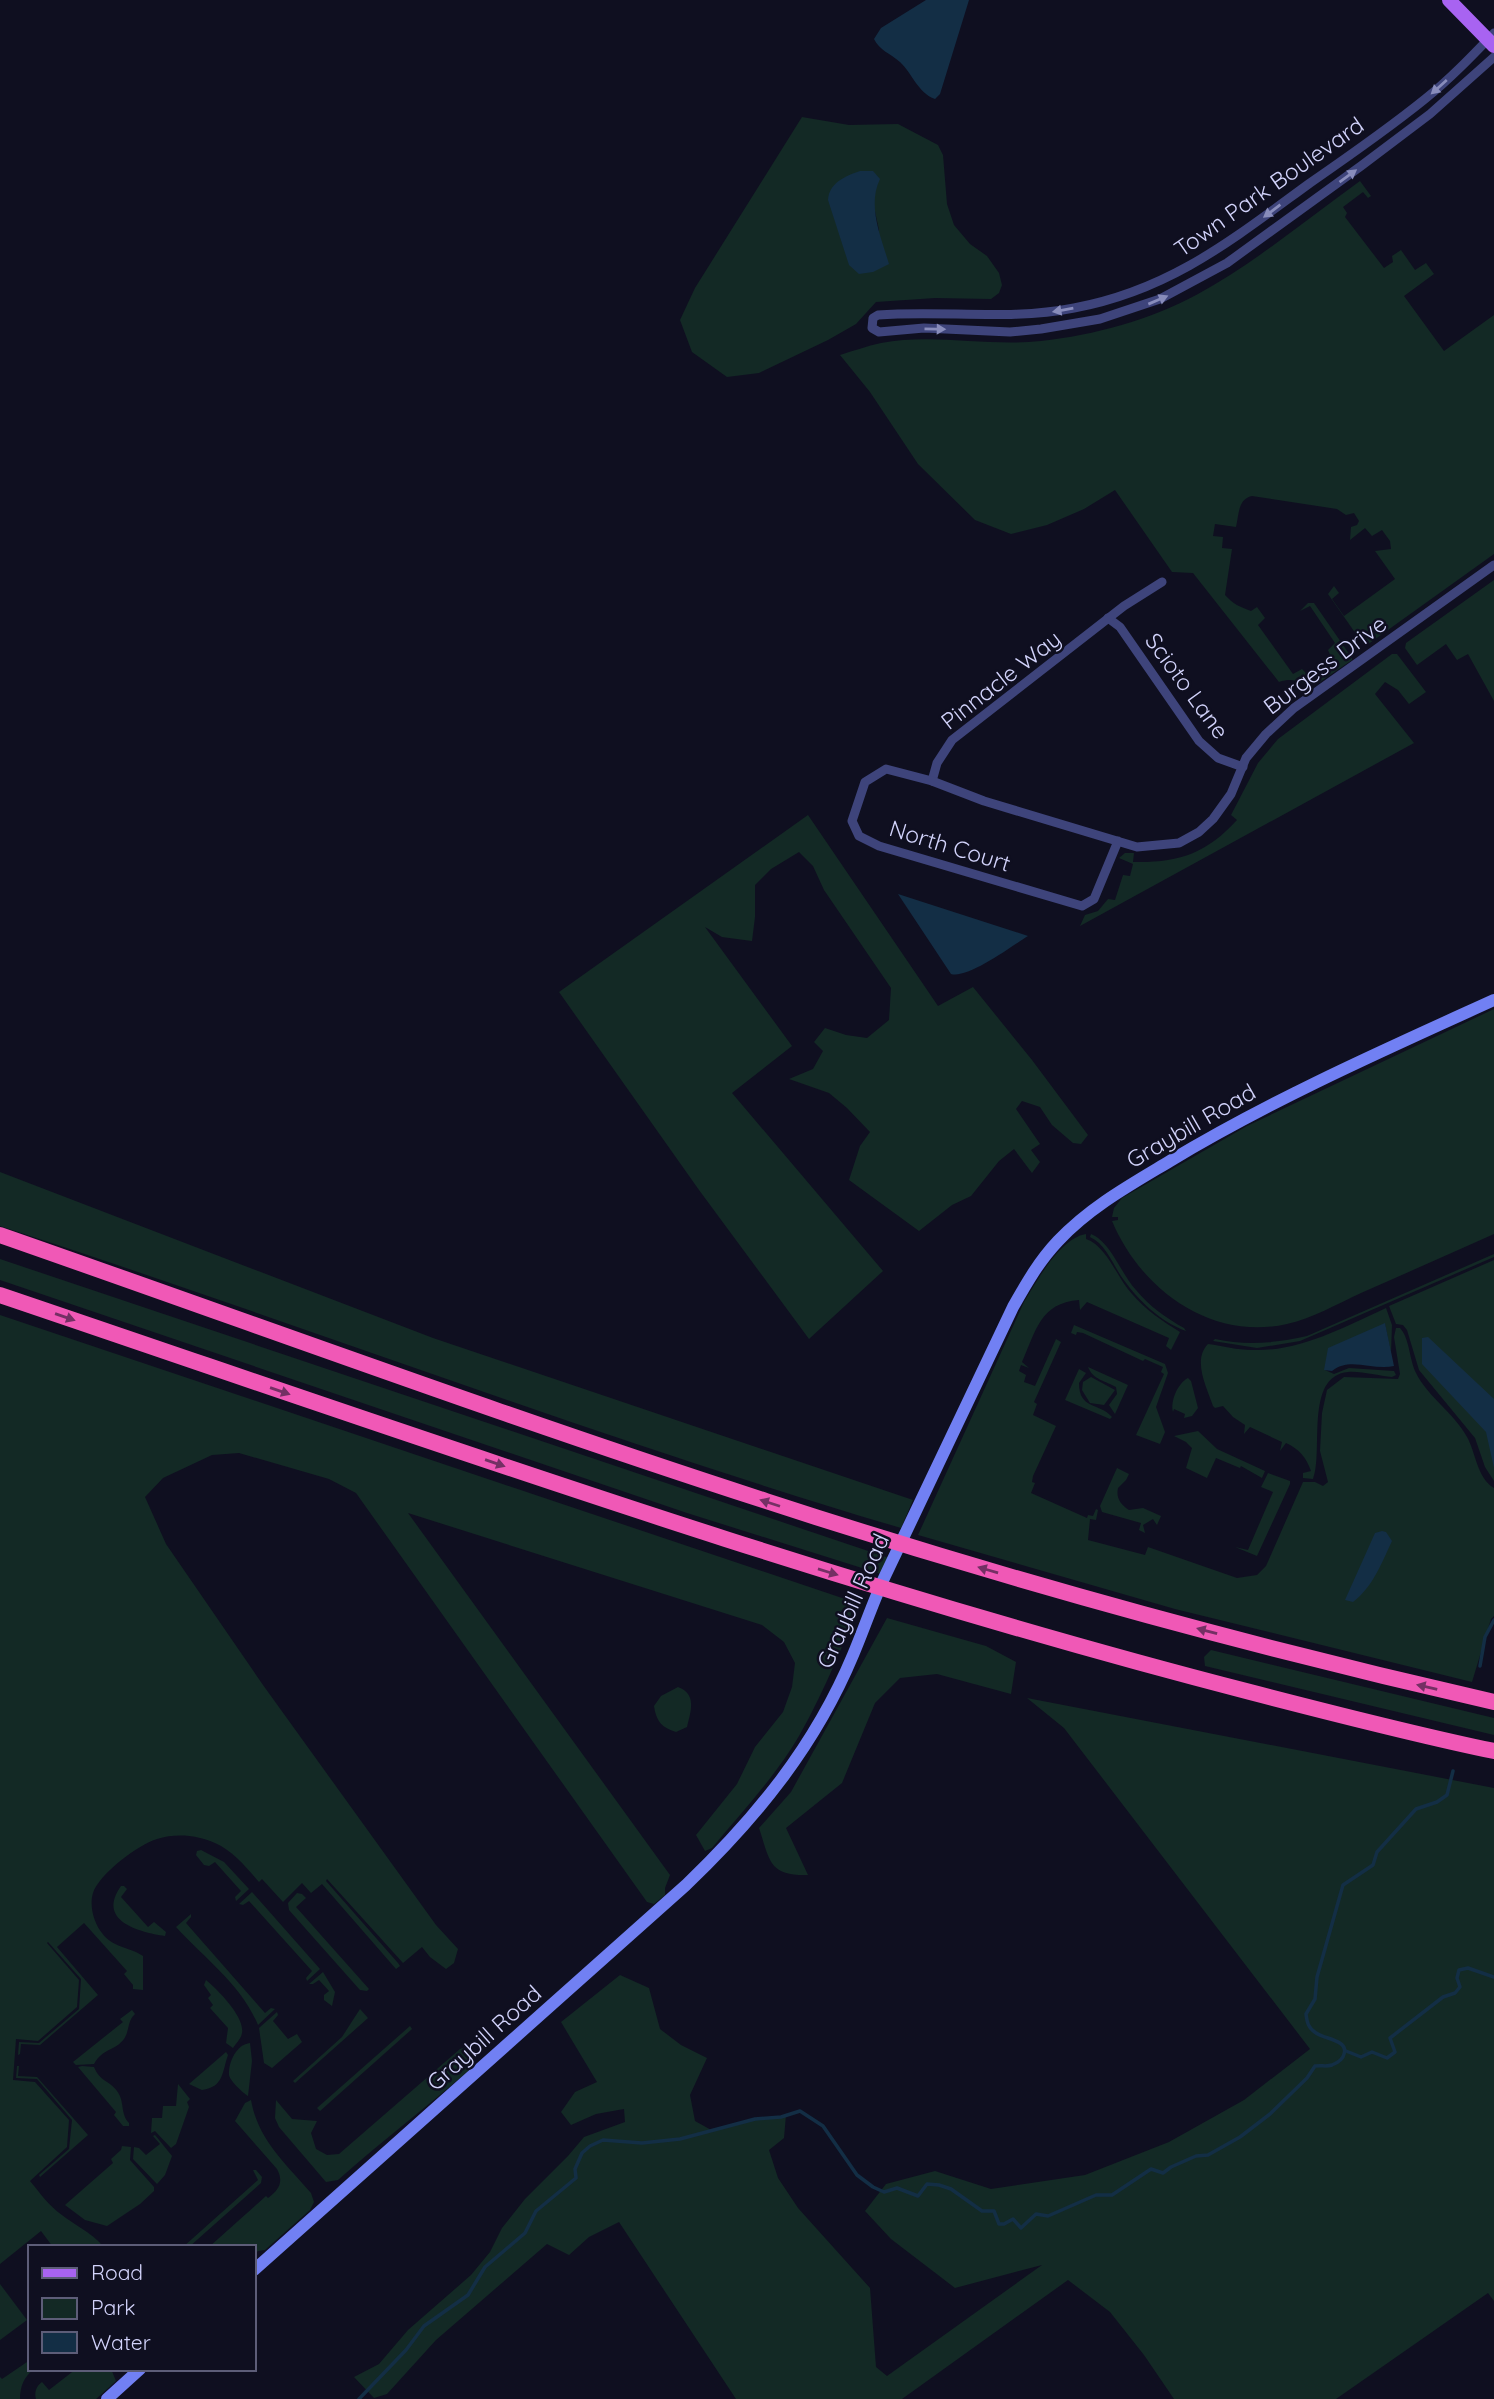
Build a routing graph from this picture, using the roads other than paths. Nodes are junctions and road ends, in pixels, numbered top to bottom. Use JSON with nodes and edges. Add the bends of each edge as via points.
{"nodes":[{"id":1,"x":1449,"y":0,"type":"edge"},
{"id":2,"x":1492,"y":39,"type":"edge"},
{"id":3,"x":1494,"y":57,"type":"edge"},
{"id":4,"x":1494,"y":565,"type":"edge"},
{"id":5,"x":1162,"y":582,"type":"dead end"},
{"id":6,"x":1108,"y":618,"type":"junction"},
{"id":7,"x":1243,"y":767,"type":"junction"},
{"id":8,"x":932,"y":781,"type":"junction"},
{"id":9,"x":1118,"y":841,"type":"junction"},
{"id":10,"x":1494,"y":1000,"type":"edge"},
{"id":11,"x":0,"y":1235,"type":"edge"},
{"id":12,"x":0,"y":1295,"type":"edge"},
{"id":13,"x":1494,"y":1702,"type":"edge"},
{"id":14,"x":1494,"y":1751,"type":"edge"},
{"id":15,"x":256,"y":2268,"type":"edge"},
{"id":16,"x":138,"y":2371,"type":"edge"},
{"id":17,"x":107,"y":2399,"type":"edge"}],
"edges":[{"from":1,"to":2,"type":"main road"},
{"from":2,"to":3,"type":"street","name":"Town Park Boulevard","one_way":true,"via":[[1412,110],[1217,251],[1176,274],[1123,296],[1062,311],[1009,316],[878,315],[872,328],[876,332],[1041,330],[1100,319],[1160,299],[1227,263],[1361,166],[1430,114]]},
{"from":4,"to":7,"type":"street","name":"Burgess Drive","via":[[1294,708],[1266,734]]},
{"from":5,"to":6,"type":"street","name":"Pinnacle Way"},
{"from":6,"to":7,"type":"street","name":"Scioto Lane","via":[[1120,627],[1199,741],[1218,758]]},
{"from":6,"to":8,"type":"street","name":"Pinnacle Way","via":[[952,740]]},
{"from":7,"to":9,"type":"street","name":"Burgess Drive","via":[[1231,794],[1199,832],[1179,843],[1147,847]]},
{"from":8,"to":9,"type":"street","name":"Burgess Drive"},
{"from":8,"to":9,"type":"street","name":"North Court","via":[[886,769],[865,782],[852,821],[859,836],[878,846],[1082,906],[1094,899]]},
{"from":10,"to":15,"type":"street","name":"Graybill Road","via":[[1231,1124],[1106,1199],[1056,1243],[1013,1307],[824,1714],[753,1818],[494,2058]]},
{"from":13,"to":11,"type":"highway","one_way":true,"via":[[1247,1642],[895,1542],[466,1400]]},
{"from":12,"to":14,"type":"highway","one_way":true,"via":[[793,1562],[1104,1654]]},
{"from":16,"to":17,"type":"street"}]}
